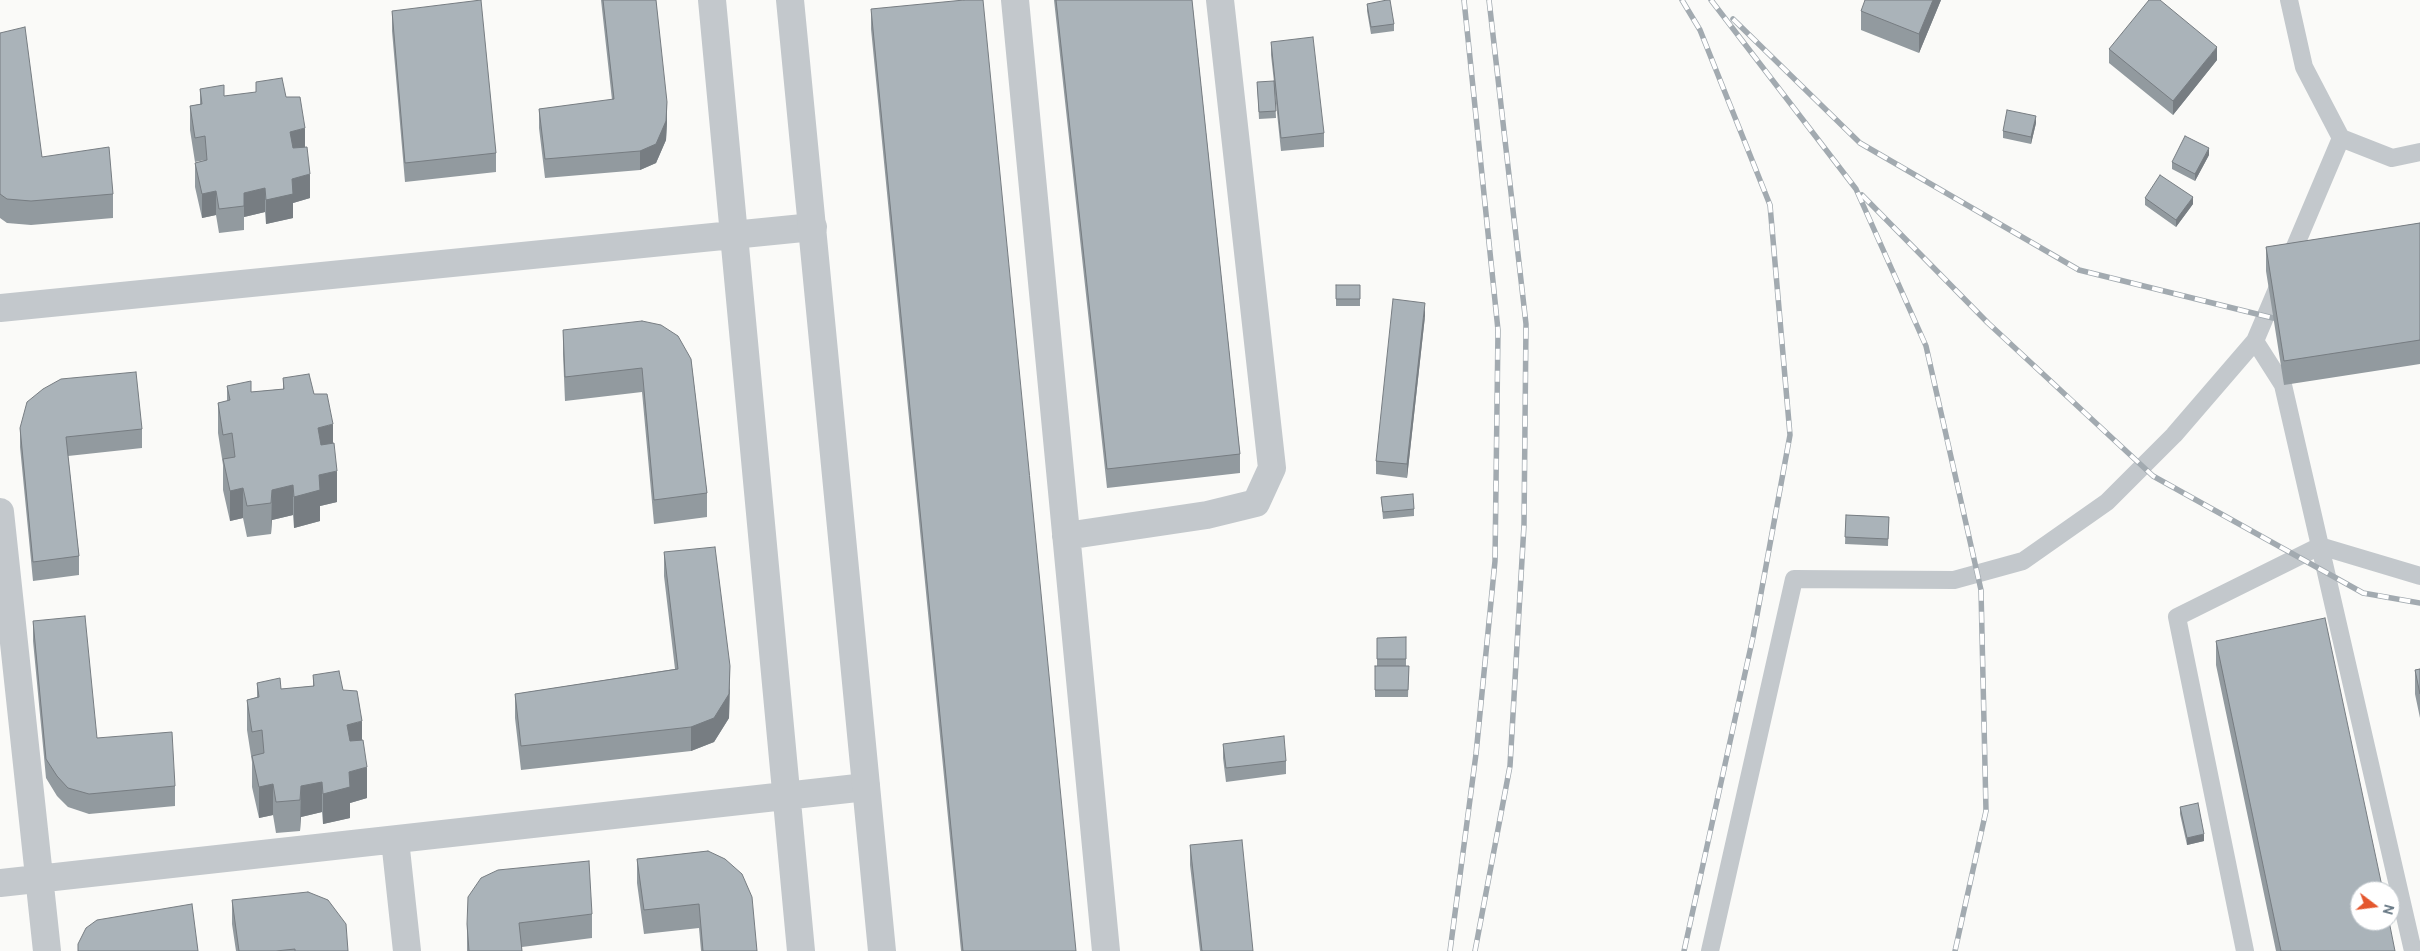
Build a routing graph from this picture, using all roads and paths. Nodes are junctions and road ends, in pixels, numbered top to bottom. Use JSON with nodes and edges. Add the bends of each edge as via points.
{"nodes":[{"id":1,"x":712,"y":0,"type":"edge"},
{"id":2,"x":790,"y":0,"type":"edge"},
{"id":3,"x":1015,"y":0,"type":"edge"},
{"id":4,"x":1220,"y":0,"type":"edge"},
{"id":5,"x":2289,"y":0,"type":"edge"},
{"id":6,"x":2341,"y":138,"type":"junction"},
{"id":7,"x":2420,"y":152,"type":"edge"},
{"id":8,"x":813,"y":227,"type":"junction"},
{"id":9,"x":734,"y":234,"type":"junction"},
{"id":10,"x":0,"y":308,"type":"edge"},
{"id":11,"x":2255,"y":340,"type":"junction"},
{"id":12,"x":0,"y":512,"type":"edge"},
{"id":13,"x":1066,"y":536,"type":"junction"},
{"id":14,"x":2320,"y":546,"type":"junction"},
{"id":15,"x":2420,"y":576,"type":"edge"},
{"id":16,"x":866,"y":787,"type":"junction"},
{"id":17,"x":787,"y":796,"type":"junction"},
{"id":18,"x":395,"y":840,"type":"junction"},
{"id":19,"x":40,"y":879,"type":"junction"},
{"id":20,"x":0,"y":883,"type":"edge"},
{"id":21,"x":47,"y":951,"type":"edge"},
{"id":22,"x":407,"y":951,"type":"edge"},
{"id":23,"x":801,"y":951,"type":"edge"},
{"id":24,"x":882,"y":951,"type":"edge"},
{"id":25,"x":1106,"y":951,"type":"edge"},
{"id":26,"x":1710,"y":951,"type":"edge"},
{"id":27,"x":2245,"y":951,"type":"edge"},
{"id":28,"x":2413,"y":951,"type":"edge"}],
"edges":[{"from":1,"to":9,"type":"street"},
{"from":2,"to":8,"type":"street"},
{"from":3,"to":13,"type":"street"},
{"from":4,"to":13,"type":"street","via":[[1272,468],[1256,502],[1207,515]]},
{"from":5,"to":6,"type":"lane","via":[[2304,67]]},
{"from":6,"to":7,"type":"lane","via":[[2392,158]]},
{"from":6,"to":11,"type":"lane"},
{"from":8,"to":9,"type":"street"},
{"from":8,"to":16,"type":"street"},
{"from":9,"to":10,"type":"street"},
{"from":9,"to":17,"type":"street"},
{"from":11,"to":14,"type":"lane","via":[[2283,385]]},
{"from":11,"to":26,"type":"lane","via":[[2174,435],[2107,502],[2024,561],[1954,580],[1794,579]]},
{"from":12,"to":19,"type":"street"},
{"from":13,"to":25,"type":"street"},
{"from":14,"to":15,"type":"lane"},
{"from":14,"to":27,"type":"lane","via":[[2177,617]]},
{"from":14,"to":28,"type":"lane"},
{"from":16,"to":17,"type":"street"},
{"from":16,"to":24,"type":"street"},
{"from":17,"to":18,"type":"street"},
{"from":17,"to":23,"type":"street"},
{"from":18,"to":19,"type":"street"},
{"from":18,"to":22,"type":"street"},
{"from":19,"to":20,"type":"street"},
{"from":19,"to":21,"type":"street"}]}
